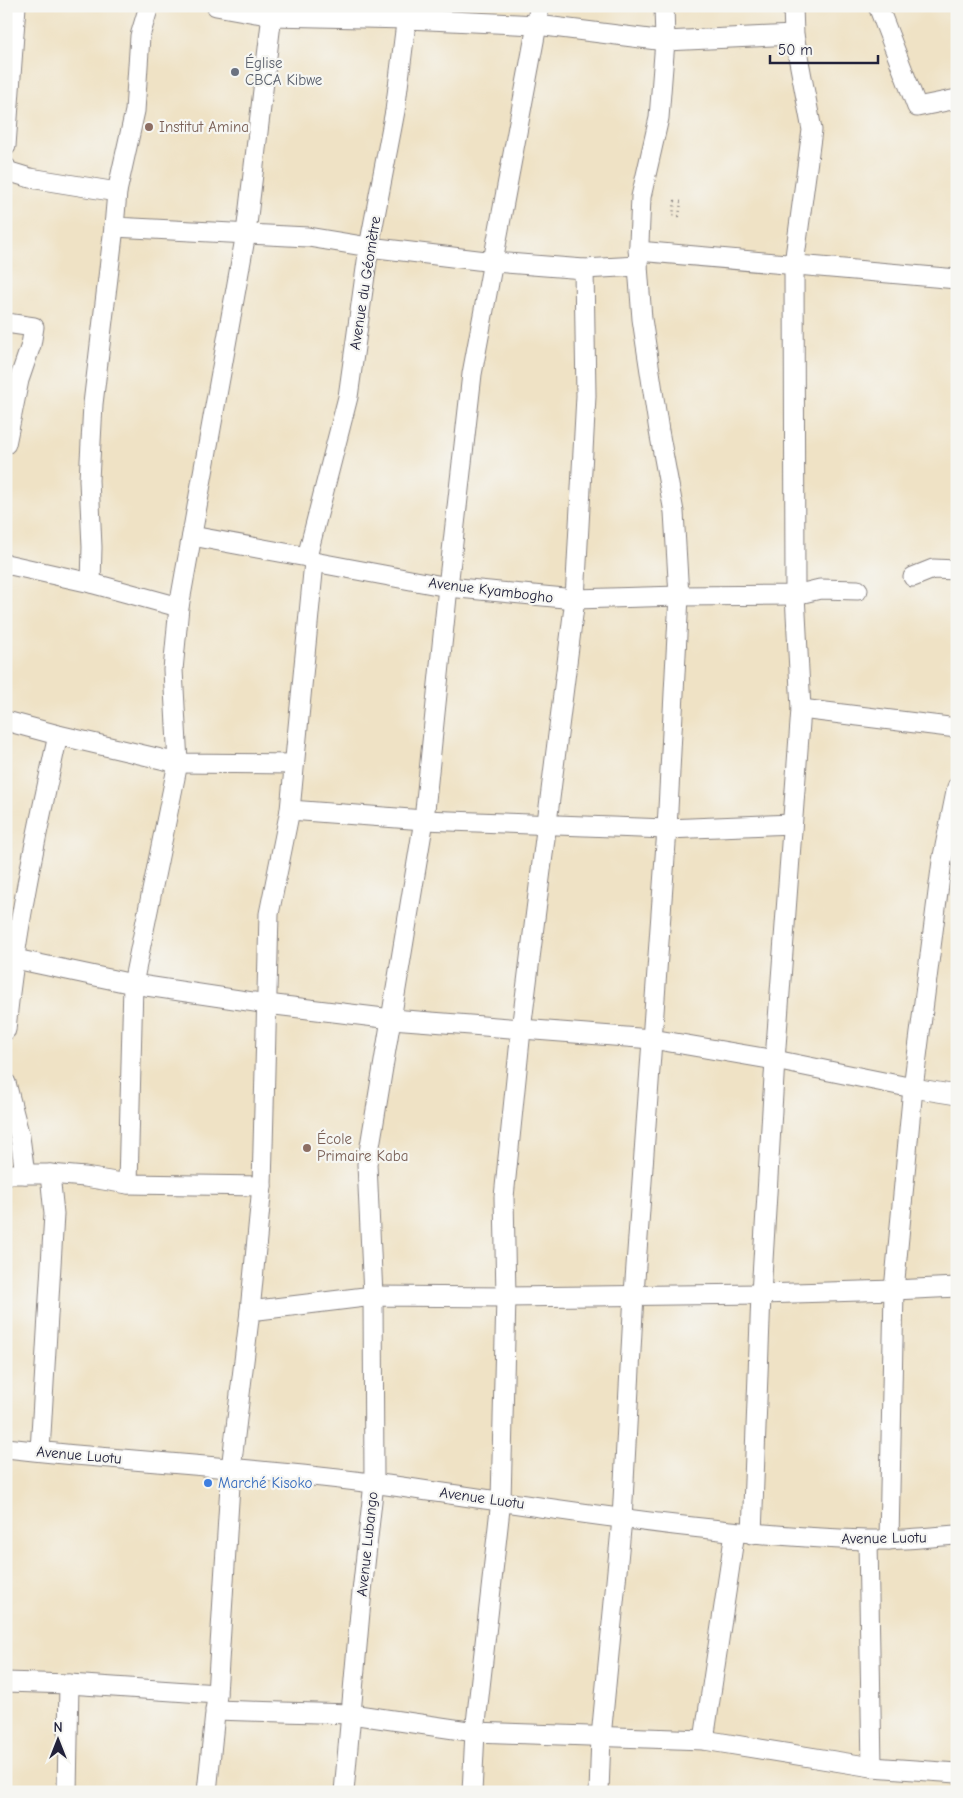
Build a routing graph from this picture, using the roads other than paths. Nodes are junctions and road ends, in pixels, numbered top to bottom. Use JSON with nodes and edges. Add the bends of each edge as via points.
{"nodes":[{"id":1,"x":16,"y":6,"type":"edge"},
{"id":2,"x":149,"y":6,"type":"edge"},
{"id":3,"x":216,"y":6,"type":"edge"},
{"id":4,"x":664,"y":6,"type":"edge"},
{"id":5,"x":793,"y":6,"type":"edge"},
{"id":6,"x":878,"y":6,"type":"edge"},
{"id":7,"x":273,"y":11,"type":"edge"},
{"id":8,"x":407,"y":13,"type":"edge"},
{"id":9,"x":538,"y":16,"type":"edge"},
{"id":10,"x":794,"y":35,"type":"junction"},
{"id":11,"x":665,"y":41,"type":"junction"},
{"id":12,"x":957,"y":98,"type":"edge"},
{"id":13,"x":6,"y":146,"type":"edge"},
{"id":14,"x":6,"y":167,"type":"edge"},
{"id":15,"x":118,"y":192,"type":"junction"},
{"id":16,"x":114,"y":226,"type":"junction"},
{"id":17,"x":246,"y":233,"type":"junction"},
{"id":18,"x":369,"y":247,"type":"junction"},
{"id":19,"x":638,"y":258,"type":"junction"},
{"id":20,"x":494,"y":262,"type":"junction"},
{"id":21,"x":794,"y":264,"type":"junction"},
{"id":22,"x":584,"y":269,"type":"junction"},
{"id":23,"x":957,"y":279,"type":"edge"},
{"id":24,"x":6,"y":323,"type":"edge"},
{"id":25,"x":6,"y":444,"type":"edge"},
{"id":26,"x":192,"y":536,"type":"junction"},
{"id":27,"x":310,"y":559,"type":"junction"},
{"id":28,"x":6,"y":564,"type":"edge"},
{"id":29,"x":957,"y":570,"type":"edge"},
{"id":30,"x":913,"y":577,"type":"dead end"},
{"id":31,"x":91,"y":583,"type":"junction"},
{"id":32,"x":448,"y":587,"type":"junction"},
{"id":33,"x":858,"y":590,"type":"dead end"},
{"id":34,"x":795,"y":595,"type":"junction"},
{"id":35,"x":678,"y":596,"type":"junction"},
{"id":36,"x":576,"y":599,"type":"junction"},
{"id":37,"x":179,"y":607,"type":"junction"},
{"id":38,"x":801,"y":709,"type":"junction"},
{"id":39,"x":6,"y":721,"type":"edge"},
{"id":40,"x":957,"y":728,"type":"edge"},
{"id":41,"x":58,"y":735,"type":"junction"},
{"id":42,"x":178,"y":763,"type":"junction"},
{"id":43,"x":294,"y":764,"type":"junction"},
{"id":44,"x":957,"y":787,"type":"edge"},
{"id":45,"x":290,"y":810,"type":"junction"},
{"id":46,"x":424,"y":820,"type":"junction"},
{"id":47,"x":792,"y":824,"type":"junction"},
{"id":48,"x":548,"y":825,"type":"junction"},
{"id":49,"x":667,"y":829,"type":"junction"},
{"id":50,"x":11,"y":958,"type":"edge"},
{"id":51,"x":133,"y":984,"type":"junction"},
{"id":52,"x":267,"y":1004,"type":"junction"},
{"id":53,"x":392,"y":1019,"type":"junction"},
{"id":54,"x":6,"y":1030,"type":"edge"},
{"id":55,"x":521,"y":1030,"type":"junction"},
{"id":56,"x":652,"y":1039,"type":"junction"},
{"id":57,"x":775,"y":1060,"type":"junction"},
{"id":58,"x":6,"y":1083,"type":"edge"},
{"id":59,"x":913,"y":1088,"type":"junction"},
{"id":60,"x":957,"y":1094,"type":"edge"},
{"id":61,"x":15,"y":1174,"type":"edge"},
{"id":62,"x":50,"y":1174,"type":"junction"},
{"id":63,"x":128,"y":1184,"type":"junction"},
{"id":64,"x":262,"y":1186,"type":"junction"},
{"id":65,"x":957,"y":1287,"type":"edge"},
{"id":66,"x":894,"y":1290,"type":"junction"},
{"id":67,"x":634,"y":1294,"type":"junction"},
{"id":68,"x":761,"y":1294,"type":"junction"},
{"id":69,"x":373,"y":1296,"type":"junction"},
{"id":70,"x":506,"y":1297,"type":"junction"},
{"id":71,"x":250,"y":1311,"type":"junction"},
{"id":72,"x":6,"y":1448,"type":"edge"},
{"id":73,"x":40,"y":1452,"type":"junction"},
{"id":74,"x":231,"y":1469,"type":"junction"},
{"id":75,"x":374,"y":1483,"type":"junction"},
{"id":76,"x":500,"y":1500,"type":"junction"},
{"id":77,"x":622,"y":1519,"type":"junction"},
{"id":78,"x":744,"y":1533,"type":"junction"},
{"id":79,"x":957,"y":1535,"type":"edge"},
{"id":80,"x":889,"y":1540,"type":"junction"},
{"id":81,"x":868,"y":1541,"type":"junction"},
{"id":82,"x":6,"y":1682,"type":"edge"},
{"id":83,"x":69,"y":1684,"type":"junction"},
{"id":84,"x":216,"y":1702,"type":"junction"},
{"id":85,"x":351,"y":1714,"type":"junction"},
{"id":86,"x":475,"y":1732,"type":"junction"},
{"id":87,"x":601,"y":1737,"type":"junction"},
{"id":88,"x":704,"y":1740,"type":"junction"},
{"id":89,"x":872,"y":1767,"type":"junction"},
{"id":90,"x":957,"y":1773,"type":"edge"},
{"id":91,"x":67,"y":1792,"type":"edge"},
{"id":92,"x":207,"y":1792,"type":"edge"},
{"id":93,"x":344,"y":1792,"type":"edge"},
{"id":94,"x":472,"y":1792,"type":"edge"},
{"id":95,"x":599,"y":1792,"type":"edge"}],
"edges":[{"from":1,"to":13,"type":"street"},
{"from":2,"to":15,"type":"street","via":[[140,36],[135,111]]},
{"from":3,"to":7,"type":"street"},
{"from":4,"to":11,"type":"street"},
{"from":5,"to":10,"type":"street"},
{"from":6,"to":12,"type":"street","via":[[917,107]]},
{"from":7,"to":8,"type":"street"},
{"from":7,"to":17,"type":"street"},
{"from":8,"to":9,"type":"street"},
{"from":8,"to":18,"type":"street","name":"Avenue du Géomètre","via":[[394,116]]},
{"from":9,"to":11,"type":"street"},
{"from":9,"to":20,"type":"street","name":"Avenue Lubango"},
{"from":10,"to":11,"type":"street"},
{"from":10,"to":21,"type":"street","via":[[812,130]]},
{"from":11,"to":19,"type":"street","via":[[659,118],[641,196]]},
{"from":14,"to":15,"type":"street","via":[[13,174],[30,178]]},
{"from":15,"to":16,"type":"street"},
{"from":16,"to":17,"type":"street"},
{"from":16,"to":31,"type":"street","via":[[93,404],[89,480]]},
{"from":17,"to":18,"type":"street","via":[[308,237]]},
{"from":17,"to":26,"type":"street"},
{"from":18,"to":20,"type":"street"},
{"from":18,"to":27,"type":"street","name":"Avenue du Géomètre","via":[[348,398]]},
{"from":19,"to":21,"type":"street"},
{"from":19,"to":22,"type":"street"},
{"from":19,"to":35,"type":"street","via":[[643,323],[674,512]]},
{"from":20,"to":22,"type":"street"},
{"from":20,"to":32,"type":"street","name":"Avenue Lubango","via":[[472,374]]},
{"from":21,"to":23,"type":"street"},
{"from":21,"to":34,"type":"street"},
{"from":22,"to":36,"type":"street","via":[[586,396]]},
{"from":24,"to":25,"type":"street","via":[[34,327]]},
{"from":26,"to":27,"type":"street","name":"Avenue Kyambogho"},
{"from":26,"to":37,"type":"street"},
{"from":27,"to":32,"type":"street","name":"Avenue Kyambogho"},
{"from":27,"to":43,"type":"street","name":"Avenue du Géomètre"},
{"from":28,"to":31,"type":"street"},
{"from":29,"to":30,"type":"street","via":[[933,569]]},
{"from":31,"to":37,"type":"street"},
{"from":32,"to":36,"type":"street","name":"Avenue Kyambogho"},
{"from":32,"to":46,"type":"street","name":"Avenue Lubango"},
{"from":33,"to":34,"type":"street","name":"Avenue Kyambogho","via":[[820,589]]},
{"from":34,"to":35,"type":"street","name":"Avenue Kyambogho"},
{"from":34,"to":38,"type":"street"},
{"from":35,"to":36,"type":"street","name":"Avenue Kyambogho"},
{"from":35,"to":49,"type":"street"},
{"from":36,"to":48,"type":"street"},
{"from":37,"to":42,"type":"street","via":[[174,670]]},
{"from":38,"to":40,"type":"street"},
{"from":38,"to":47,"type":"street"},
{"from":39,"to":41,"type":"street"},
{"from":41,"to":42,"type":"street"},
{"from":41,"to":50,"type":"street"},
{"from":42,"to":43,"type":"street"},
{"from":42,"to":51,"type":"street"},
{"from":43,"to":45,"type":"street","name":"Avenue du Géomètre"},
{"from":44,"to":59,"type":"street","via":[[942,861]]},
{"from":45,"to":46,"type":"street"},
{"from":45,"to":52,"type":"street","name":"Avenue du Géomètre","via":[[269,914]]},
{"from":46,"to":48,"type":"street"},
{"from":46,"to":53,"type":"street","name":"Avenue Lubango"},
{"from":47,"to":49,"type":"street"},
{"from":47,"to":57,"type":"street"},
{"from":48,"to":49,"type":"street"},
{"from":48,"to":55,"type":"street"},
{"from":49,"to":56,"type":"street"},
{"from":50,"to":51,"type":"street"},
{"from":50,"to":54,"type":"street"},
{"from":51,"to":52,"type":"street"},
{"from":51,"to":63,"type":"street"},
{"from":52,"to":53,"type":"street"},
{"from":52,"to":64,"type":"street","name":"Avenue du Géomètre"},
{"from":53,"to":55,"type":"street"},
{"from":53,"to":69,"type":"street","name":"Avenue Lubango","via":[[366,1172]]},
{"from":55,"to":56,"type":"street"},
{"from":55,"to":70,"type":"street","via":[[504,1196]]},
{"from":56,"to":57,"type":"street"},
{"from":56,"to":67,"type":"street"},
{"from":57,"to":59,"type":"street"},
{"from":57,"to":68,"type":"street"},
{"from":58,"to":61,"type":"street","via":[[20,1137]]},
{"from":59,"to":60,"type":"street"},
{"from":59,"to":66,"type":"street"},
{"from":61,"to":62,"type":"street"},
{"from":62,"to":63,"type":"street"},
{"from":62,"to":73,"type":"street","via":[[54,1214]]},
{"from":63,"to":64,"type":"street"},
{"from":64,"to":71,"type":"street","name":"Avenue du Géomètre"},
{"from":65,"to":66,"type":"street"},
{"from":66,"to":68,"type":"street"},
{"from":66,"to":80,"type":"street"},
{"from":67,"to":68,"type":"street"},
{"from":67,"to":70,"type":"street"},
{"from":67,"to":77,"type":"street"},
{"from":68,"to":78,"type":"street"},
{"from":69,"to":70,"type":"street"},
{"from":69,"to":71,"type":"street"},
{"from":69,"to":75,"type":"street","name":"Avenue Lubango"},
{"from":70,"to":76,"type":"street"},
{"from":71,"to":74,"type":"street","name":"Avenue du Géomètre"},
{"from":72,"to":73,"type":"street","name":"Avenue Luotu"},
{"from":73,"to":74,"type":"street","name":"Avenue Luotu"},
{"from":74,"to":75,"type":"street","name":"Avenue Luotu"},
{"from":74,"to":84,"type":"street","name":"Avenue du Géomètre"},
{"from":75,"to":76,"type":"street","name":"Avenue Luotu"},
{"from":75,"to":85,"type":"street","name":"Avenue Lubango"},
{"from":76,"to":77,"type":"street","name":"Avenue Luotu"},
{"from":76,"to":86,"type":"street"},
{"from":77,"to":78,"type":"street","name":"Avenue Luotu"},
{"from":77,"to":87,"type":"street"},
{"from":78,"to":81,"type":"street","name":"Avenue Luotu"},
{"from":78,"to":88,"type":"street"},
{"from":79,"to":80,"type":"street","name":"Avenue Luotu"},
{"from":80,"to":81,"type":"street","name":"Avenue Luotu"},
{"from":81,"to":89,"type":"street"},
{"from":82,"to":83,"type":"street"},
{"from":83,"to":84,"type":"street"},
{"from":83,"to":91,"type":"street"},
{"from":84,"to":85,"type":"street"},
{"from":84,"to":92,"type":"street","name":"Avenue du Géomètre"},
{"from":85,"to":86,"type":"street"},
{"from":85,"to":93,"type":"street","name":"Avenue Lubango"},
{"from":86,"to":87,"type":"street"},
{"from":86,"to":94,"type":"street"},
{"from":87,"to":88,"type":"street"},
{"from":87,"to":95,"type":"street"},
{"from":88,"to":89,"type":"street"},
{"from":89,"to":90,"type":"street"}]}
